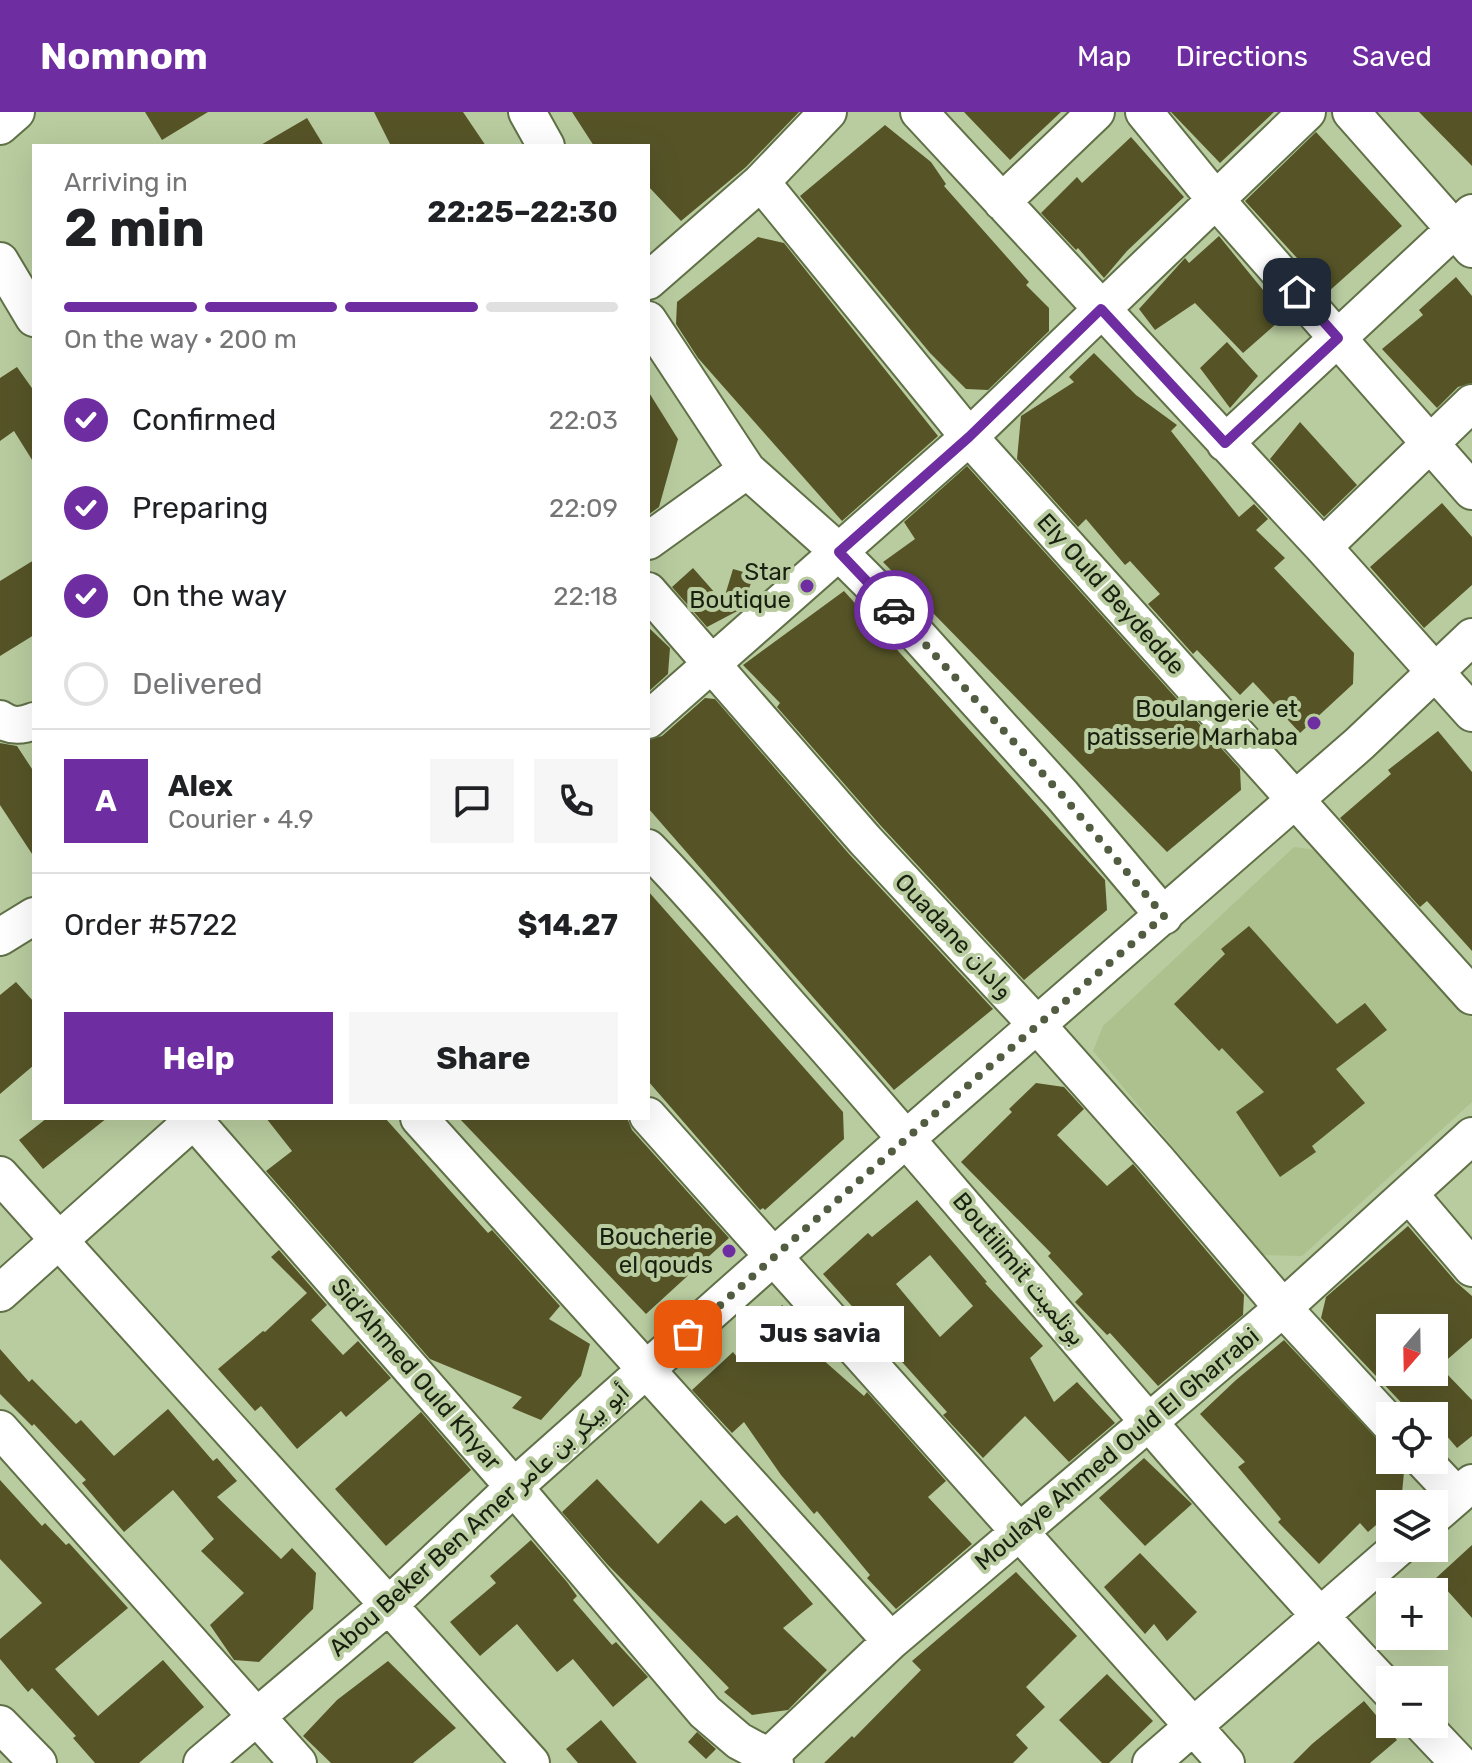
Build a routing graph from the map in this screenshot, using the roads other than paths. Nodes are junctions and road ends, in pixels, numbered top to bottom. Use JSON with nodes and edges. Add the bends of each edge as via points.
{"nodes":[{"id":1,"x":16,"y":112,"type":"edge"},
{"id":2,"x":527,"y":112,"type":"edge"},
{"id":3,"x":828,"y":112,"type":"edge"},
{"id":4,"x":919,"y":112,"type":"edge"},
{"id":5,"x":1096,"y":112,"type":"edge"},
{"id":6,"x":1144,"y":112,"type":"edge"},
{"id":7,"x":1307,"y":112,"type":"edge"},
{"id":8,"x":1351,"y":112,"type":"edge"},
{"id":9,"x":0,"y":126,"type":"edge"},
{"id":10,"x":545,"y":144,"type":"edge"},
{"id":11,"x":761,"y":182,"type":"junction"},
{"id":12,"x":1215,"y":199,"type":"junction"},
{"id":13,"x":1002,"y":202,"type":"junction"},
{"id":14,"x":1466,"y":231,"type":"edge"},
{"id":15,"x":0,"y":261,"type":"edge"},
{"id":16,"x":650,"y":279,"type":"edge"},
{"id":17,"x":1101,"y":309,"type":"junction"},
{"id":18,"x":32,"y":315,"type":"edge"},
{"id":19,"x":650,"y":323,"type":"edge"},
{"id":20,"x":1338,"y":338,"type":"junction"},
{"id":21,"x":1472,"y":403,"type":"edge"},
{"id":22,"x":969,"y":437,"type":"junction"},
{"id":23,"x":1225,"y":443,"type":"junction"},
{"id":24,"x":1430,"y":443,"type":"junction"},
{"id":25,"x":747,"y":470,"type":"junction"},
{"id":26,"x":1472,"y":491,"type":"edge"},
{"id":27,"x":650,"y":540,"type":"edge"},
{"id":28,"x":1323,"y":547,"type":"junction"},
{"id":29,"x":839,"y":552,"type":"junction"},
{"id":30,"x":650,"y":593,"type":"edge"},
{"id":31,"x":1472,"y":637,"type":"edge"},
{"id":32,"x":711,"y":665,"type":"junction"},
{"id":33,"x":1435,"y":672,"type":"junction"},
{"id":34,"x":1472,"y":713,"type":"edge"},
{"id":35,"x":650,"y":718,"type":"edge"},
{"id":36,"x":0,"y":719,"type":"edge"},
{"id":37,"x":32,"y":722,"type":"edge"},
{"id":38,"x":1295,"y":800,"type":"junction"},
{"id":39,"x":650,"y":850,"type":"edge"},
{"id":40,"x":1164,"y":916,"type":"junction"},
{"id":41,"x":1472,"y":996,"type":"edge"},
{"id":42,"x":1038,"y":1026,"type":"junction"},
{"id":43,"x":650,"y":1118,"type":"edge"},
{"id":44,"x":193,"y":1120,"type":"edge"},
{"id":45,"x":195,"y":1120,"type":"edge"},
{"id":46,"x":421,"y":1120,"type":"edge"},
{"id":47,"x":1472,"y":1136,"type":"edge"},
{"id":48,"x":907,"y":1138,"type":"junction"},
{"id":49,"x":0,"y":1175,"type":"edge"},
{"id":50,"x":1409,"y":1194,"type":"junction"},
{"id":51,"x":61,"y":1240,"type":"junction"},
{"id":52,"x":773,"y":1258,"type":"junction"},
{"id":53,"x":1472,"y":1268,"type":"edge"},
{"id":54,"x":0,"y":1293,"type":"edge"},
{"id":55,"x":1283,"y":1308,"type":"junction"},
{"id":56,"x":646,"y":1371,"type":"junction"},
{"id":57,"x":1376,"y":1409,"type":"edge"},
{"id":58,"x":1150,"y":1423,"type":"junction"},
{"id":59,"x":0,"y":1429,"type":"edge"},
{"id":60,"x":1434,"y":1474,"type":"edge"},
{"id":61,"x":514,"y":1487,"type":"junction"},
{"id":62,"x":1454,"y":1498,"type":"edge"},
{"id":63,"x":1018,"y":1531,"type":"junction"},
{"id":64,"x":1382,"y":1562,"type":"edge"},
{"id":65,"x":390,"y":1604,"type":"junction"},
{"id":66,"x":1320,"y":1617,"type":"junction"},
{"id":67,"x":891,"y":1641,"type":"junction"},
{"id":68,"x":1376,"y":1676,"type":"edge"},
{"id":69,"x":256,"y":1715,"type":"junction"},
{"id":70,"x":0,"y":1724,"type":"edge"},
{"id":71,"x":1193,"y":1726,"type":"junction"},
{"id":72,"x":1435,"y":1738,"type":"edge"},
{"id":73,"x":769,"y":1761,"type":"edge"},
{"id":74,"x":38,"y":1763,"type":"edge"},
{"id":75,"x":202,"y":1763,"type":"edge"},
{"id":76,"x":298,"y":1763,"type":"edge"},
{"id":77,"x":531,"y":1763,"type":"edge"},
{"id":78,"x":1151,"y":1763,"type":"edge"},
{"id":79,"x":1226,"y":1763,"type":"edge"},
{"id":80,"x":1459,"y":1763,"type":"edge"}],
"edges":[{"from":1,"to":9,"type":"street"},
{"from":2,"to":10,"type":"street"},
{"from":3,"to":11,"type":"street"},
{"from":4,"to":13,"type":"street"},
{"from":5,"to":13,"type":"street"},
{"from":6,"to":12,"type":"street"},
{"from":7,"to":12,"type":"street"},
{"from":8,"to":14,"type":"street"},
{"from":11,"to":16,"type":"street"},
{"from":11,"to":22,"type":"street","name":"Ely Ould Beydedde"},
{"from":12,"to":17,"type":"street"},
{"from":12,"to":20,"type":"street"},
{"from":13,"to":17,"type":"street"},
{"from":14,"to":20,"type":"street"},
{"from":15,"to":18,"type":"street"},
{"from":17,"to":22,"type":"street"},
{"from":17,"to":23,"type":"street"},
{"from":19,"to":25,"type":"street"},
{"from":20,"to":23,"type":"street"},
{"from":20,"to":24,"type":"street"},
{"from":21,"to":24,"type":"street"},
{"from":22,"to":29,"type":"street"},
{"from":22,"to":38,"type":"street","name":"Ely Ould Beydedde"},
{"from":23,"to":28,"type":"street"},
{"from":24,"to":26,"type":"street"},
{"from":24,"to":28,"type":"street"},
{"from":25,"to":27,"type":"street"},
{"from":25,"to":29,"type":"street"},
{"from":28,"to":33,"type":"street"},
{"from":29,"to":32,"type":"street"},
{"from":29,"to":40,"type":"street","via":[[1062,795]]},
{"from":30,"to":32,"type":"street","name":"Ouadane وادان"},
{"from":31,"to":33,"type":"street","name":"Abou Beker Ben Amer أبو بيكر بن عامر"},
{"from":32,"to":35,"type":"street"},
{"from":32,"to":42,"type":"street","name":"Ouadane وادان"},
{"from":33,"to":34,"type":"street"},
{"from":33,"to":38,"type":"street","name":"Abou Beker Ben Amer أبو بيكر بن عامر"},
{"from":36,"to":37,"type":"street","via":[[14,725]]},
{"from":38,"to":40,"type":"street","name":"Abou Beker Ben Amer أبو بيكر بن عامر"},
{"from":38,"to":41,"type":"street","name":"Ely Ould Beydedde"},
{"from":39,"to":48,"type":"street","name":"Boutilimit بوتلميت"},
{"from":40,"to":42,"type":"street","name":"Abou Beker Ben Amer أبو بيكر بن عامر"},
{"from":42,"to":48,"type":"street","name":"Abou Beker Ben Amer أبو بيكر بن عامر"},
{"from":42,"to":55,"type":"street","name":"Ouadane وادان"},
{"from":43,"to":52,"type":"street"},
{"from":44,"to":51,"type":"street"},
{"from":45,"to":61,"type":"street","name":"Sid'Ahmed Ould Khyar"},
{"from":46,"to":56,"type":"street"},
{"from":47,"to":50,"type":"street","name":"Moulaye Ahmed Ould El Gharrabi"},
{"from":48,"to":52,"type":"street","name":"Abou Beker Ben Amer أبو بيكر بن عامر"},
{"from":48,"to":58,"type":"street","name":"Boutilimit بوتلميت"},
{"from":49,"to":51,"type":"street"},
{"from":50,"to":53,"type":"street"},
{"from":50,"to":55,"type":"street","name":"Moulaye Ahmed Ould El Gharrabi"},
{"from":51,"to":54,"type":"street"},
{"from":51,"to":65,"type":"street"},
{"from":52,"to":56,"type":"street","name":"Abou Beker Ben Amer أبو بيكر بن عامر"},
{"from":52,"to":63,"type":"street"},
{"from":55,"to":57,"type":"street","name":"Ouadane وادان"},
{"from":55,"to":58,"type":"street","name":"Moulaye Ahmed Ould El Gharrabi"},
{"from":56,"to":61,"type":"street","name":"Abou Beker Ben Amer أبو بيكر بن عامر"},
{"from":56,"to":67,"type":"street"},
{"from":58,"to":63,"type":"street","name":"Moulaye Ahmed Ould El Gharrabi"},
{"from":58,"to":66,"type":"street","name":"Boutilimit بوتلميت"},
{"from":59,"to":69,"type":"street"},
{"from":60,"to":62,"type":"street"},
{"from":61,"to":65,"type":"street","name":"Abou Beker Ben Amer أبو بيكر بن عامر"},
{"from":61,"to":73,"type":"street","name":"Sid'Ahmed Ould Khyar","via":[[705,1712]]},
{"from":63,"to":67,"type":"street","name":"Moulaye Ahmed Ould El Gharrabi"},
{"from":63,"to":71,"type":"street"},
{"from":64,"to":66,"type":"street"},
{"from":65,"to":69,"type":"street","name":"Abou Beker Ben Amer أبو بيكر بن عامر"},
{"from":65,"to":77,"type":"street"},
{"from":66,"to":68,"type":"street","name":"Boutilimit بوتلميت"},
{"from":66,"to":71,"type":"street"},
{"from":67,"to":73,"type":"street","name":"Moulaye Ahmed Ould El Gharrabi"},
{"from":69,"to":75,"type":"street","name":"Abou Beker Ben Amer أبو بيكر بن عامر"},
{"from":69,"to":76,"type":"street"},
{"from":70,"to":74,"type":"street"},
{"from":71,"to":78,"type":"street"},
{"from":71,"to":79,"type":"street"},
{"from":72,"to":80,"type":"street"}]}
